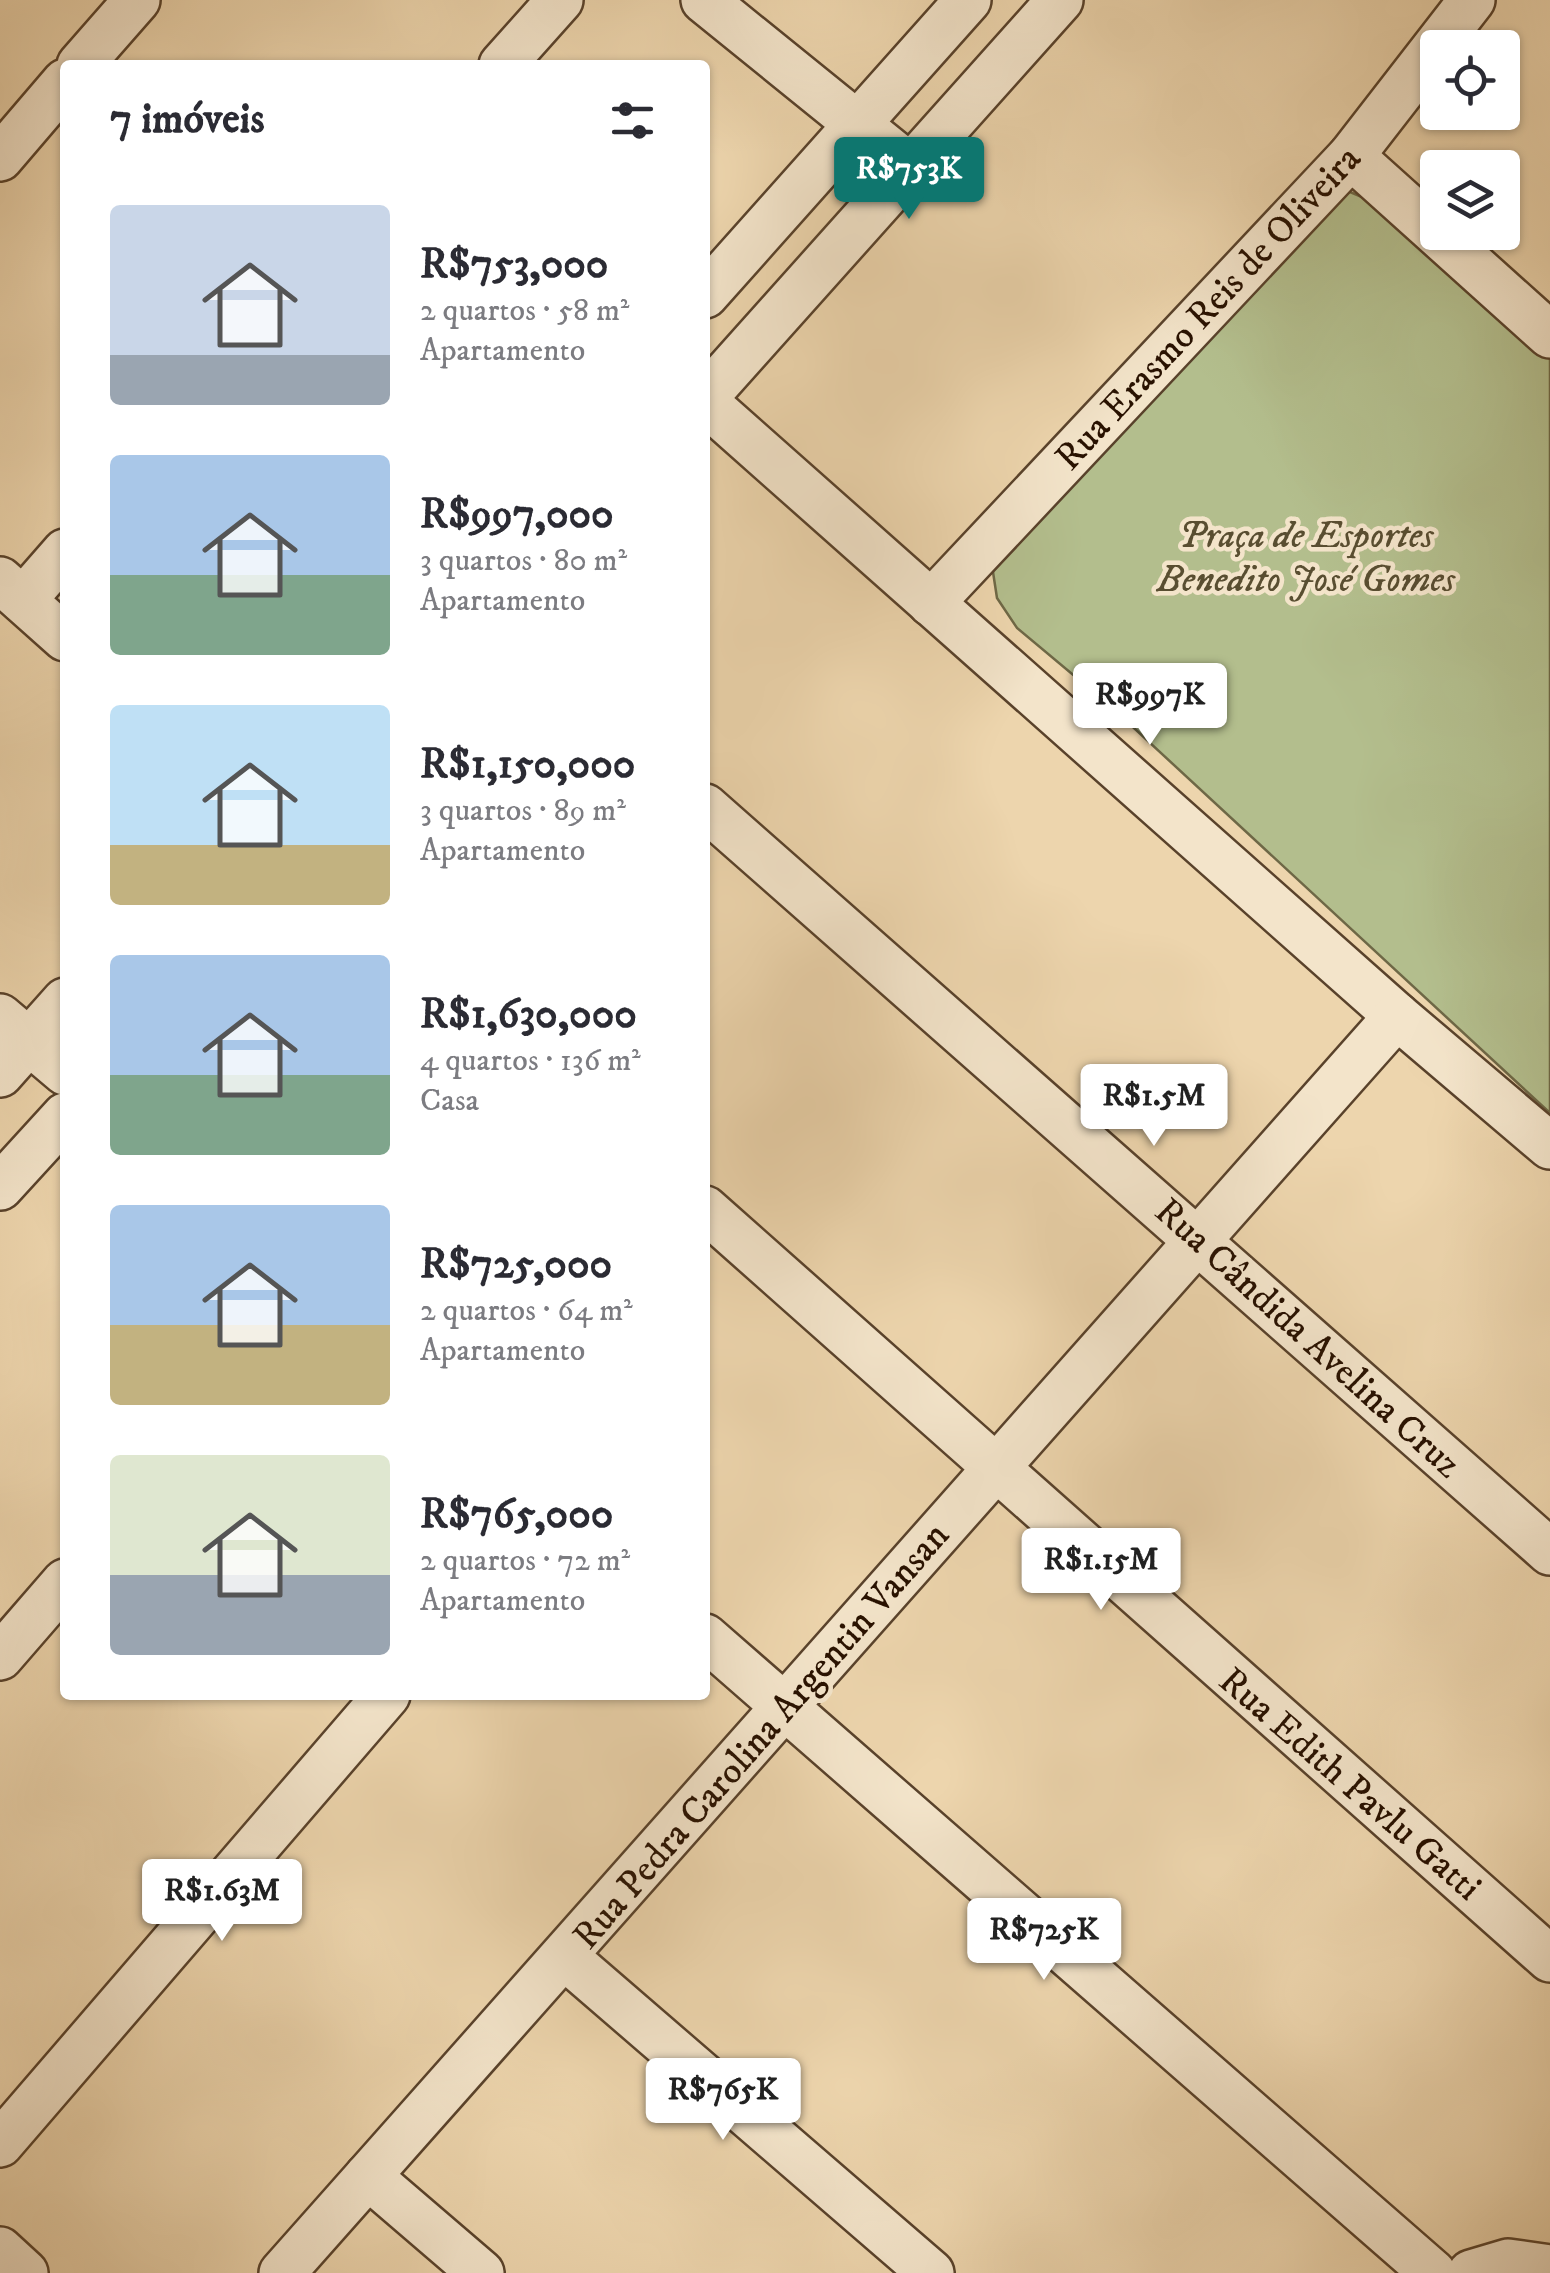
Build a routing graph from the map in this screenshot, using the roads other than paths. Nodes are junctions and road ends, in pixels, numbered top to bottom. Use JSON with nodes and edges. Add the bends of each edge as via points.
{"nodes":[{"id":1,"x":138,"y":0,"type":"edge"},
{"id":2,"x":560,"y":0,"type":"edge"},
{"id":3,"x":704,"y":0,"type":"edge"},
{"id":4,"x":968,"y":0,"type":"edge"},
{"id":5,"x":1060,"y":0,"type":"edge"},
{"id":6,"x":1472,"y":0,"type":"edge"},
{"id":7,"x":84,"y":60,"type":"edge"},
{"id":8,"x":506,"y":60,"type":"edge"},
{"id":9,"x":60,"y":88,"type":"edge"},
{"id":10,"x":856,"y":124,"type":"junction"},
{"id":11,"x":1351,"y":156,"type":"junction"},
{"id":12,"x":0,"y":158,"type":"edge"},
{"id":13,"x":908,"y":166,"type":"junction"},
{"id":14,"x":710,"y":289,"type":"edge"},
{"id":15,"x":1550,"y":335,"type":"edge"},
{"id":16,"x":710,"y":393,"type":"edge"},
{"id":17,"x":710,"y":404,"type":"edge"},
{"id":18,"x":60,"y":556,"type":"edge"},
{"id":19,"x":11,"y":590,"type":"edge"},
{"id":20,"x":930,"y":604,"type":"junction"},
{"id":21,"x":60,"y":634,"type":"edge"},
{"id":22,"x":710,"y":811,"type":"edge"},
{"id":23,"x":60,"y":1005,"type":"edge"},
{"id":24,"x":1396,"y":1016,"type":"junction"},
{"id":25,"x":9,"y":1044,"type":"edge"},
{"id":26,"x":60,"y":1070,"type":"edge"},
{"id":27,"x":60,"y":1121,"type":"edge"},
{"id":28,"x":1550,"y":1146,"type":"edge"},
{"id":29,"x":0,"y":1187,"type":"edge"},
{"id":30,"x":710,"y":1213,"type":"edge"},
{"id":31,"x":1199,"y":1238,"type":"junction"},
{"id":32,"x":994,"y":1469,"type":"junction"},
{"id":33,"x":1550,"y":1552,"type":"edge"},
{"id":34,"x":60,"y":1588,"type":"edge"},
{"id":35,"x":710,"y":1641,"type":"edge"},
{"id":36,"x":0,"y":1657,"type":"edge"},
{"id":37,"x":383,"y":1700,"type":"edge"},
{"id":38,"x":784,"y":1706,"type":"junction"},
{"id":39,"x":564,"y":1956,"type":"junction"},
{"id":40,"x":1550,"y":1958,"type":"edge"},
{"id":41,"x":0,"y":2144,"type":"edge"},
{"id":42,"x":368,"y":2176,"type":"junction"},
{"id":43,"x":0,"y":2250,"type":"edge"},
{"id":44,"x":1541,"y":2255,"type":"edge"},
{"id":45,"x":25,"y":2273,"type":"edge"},
{"id":46,"x":282,"y":2273,"type":"edge"},
{"id":47,"x":481,"y":2273,"type":"edge"},
{"id":48,"x":931,"y":2273,"type":"edge"},
{"id":49,"x":1433,"y":2273,"type":"edge"},
{"id":50,"x":1471,"y":2273,"type":"edge"}],
"edges":[{"from":1,"to":7,"type":"street"},
{"from":2,"to":8,"type":"street"},
{"from":3,"to":10,"type":"street"},
{"from":4,"to":10,"type":"street"},
{"from":5,"to":13,"type":"street"},
{"from":6,"to":11,"type":"street","name":"Rua Erasmo Reis de Oliveira"},
{"from":9,"to":12,"type":"street"},
{"from":10,"to":13,"type":"street"},
{"from":10,"to":14,"type":"street"},
{"from":11,"to":15,"type":"street"},
{"from":11,"to":20,"type":"street","name":"Rua Erasmo Reis de Oliveira"},
{"from":13,"to":16,"type":"street"},
{"from":17,"to":20,"type":"street"},
{"from":18,"to":19,"type":"street"},
{"from":19,"to":21,"type":"street"},
{"from":20,"to":24,"type":"street"},
{"from":22,"to":31,"type":"street","name":"Rua Cândida Avelina Cruz"},
{"from":23,"to":25,"type":"street"},
{"from":24,"to":28,"type":"street"},
{"from":24,"to":31,"type":"street","name":"Rua Pedra Carolina Argentin Vansan"},
{"from":25,"to":26,"type":"street"},
{"from":27,"to":29,"type":"street"},
{"from":30,"to":32,"type":"street","name":"Rua Edith Pavlu Gatti"},
{"from":31,"to":32,"type":"street","name":"Rua Pedra Carolina Argentin Vansan"},
{"from":31,"to":33,"type":"street","name":"Rua Cândida Avelina Cruz"},
{"from":32,"to":38,"type":"street","name":"Rua Pedra Carolina Argentin Vansan"},
{"from":32,"to":40,"type":"street","name":"Rua Edith Pavlu Gatti"},
{"from":34,"to":36,"type":"street"},
{"from":35,"to":38,"type":"street"},
{"from":37,"to":41,"type":"street"},
{"from":38,"to":39,"type":"street","name":"Rua Pedra Carolina Argentin Vansan"},
{"from":38,"to":49,"type":"street"},
{"from":39,"to":42,"type":"street","name":"Rua Pedra Carolina Argentin Vansan"},
{"from":39,"to":48,"type":"street"},
{"from":42,"to":46,"type":"street","name":"Rua Pedra Carolina Argentin Vansan"},
{"from":42,"to":47,"type":"street"},
{"from":43,"to":45,"type":"street"},
{"from":44,"to":50,"type":"street"}]}
